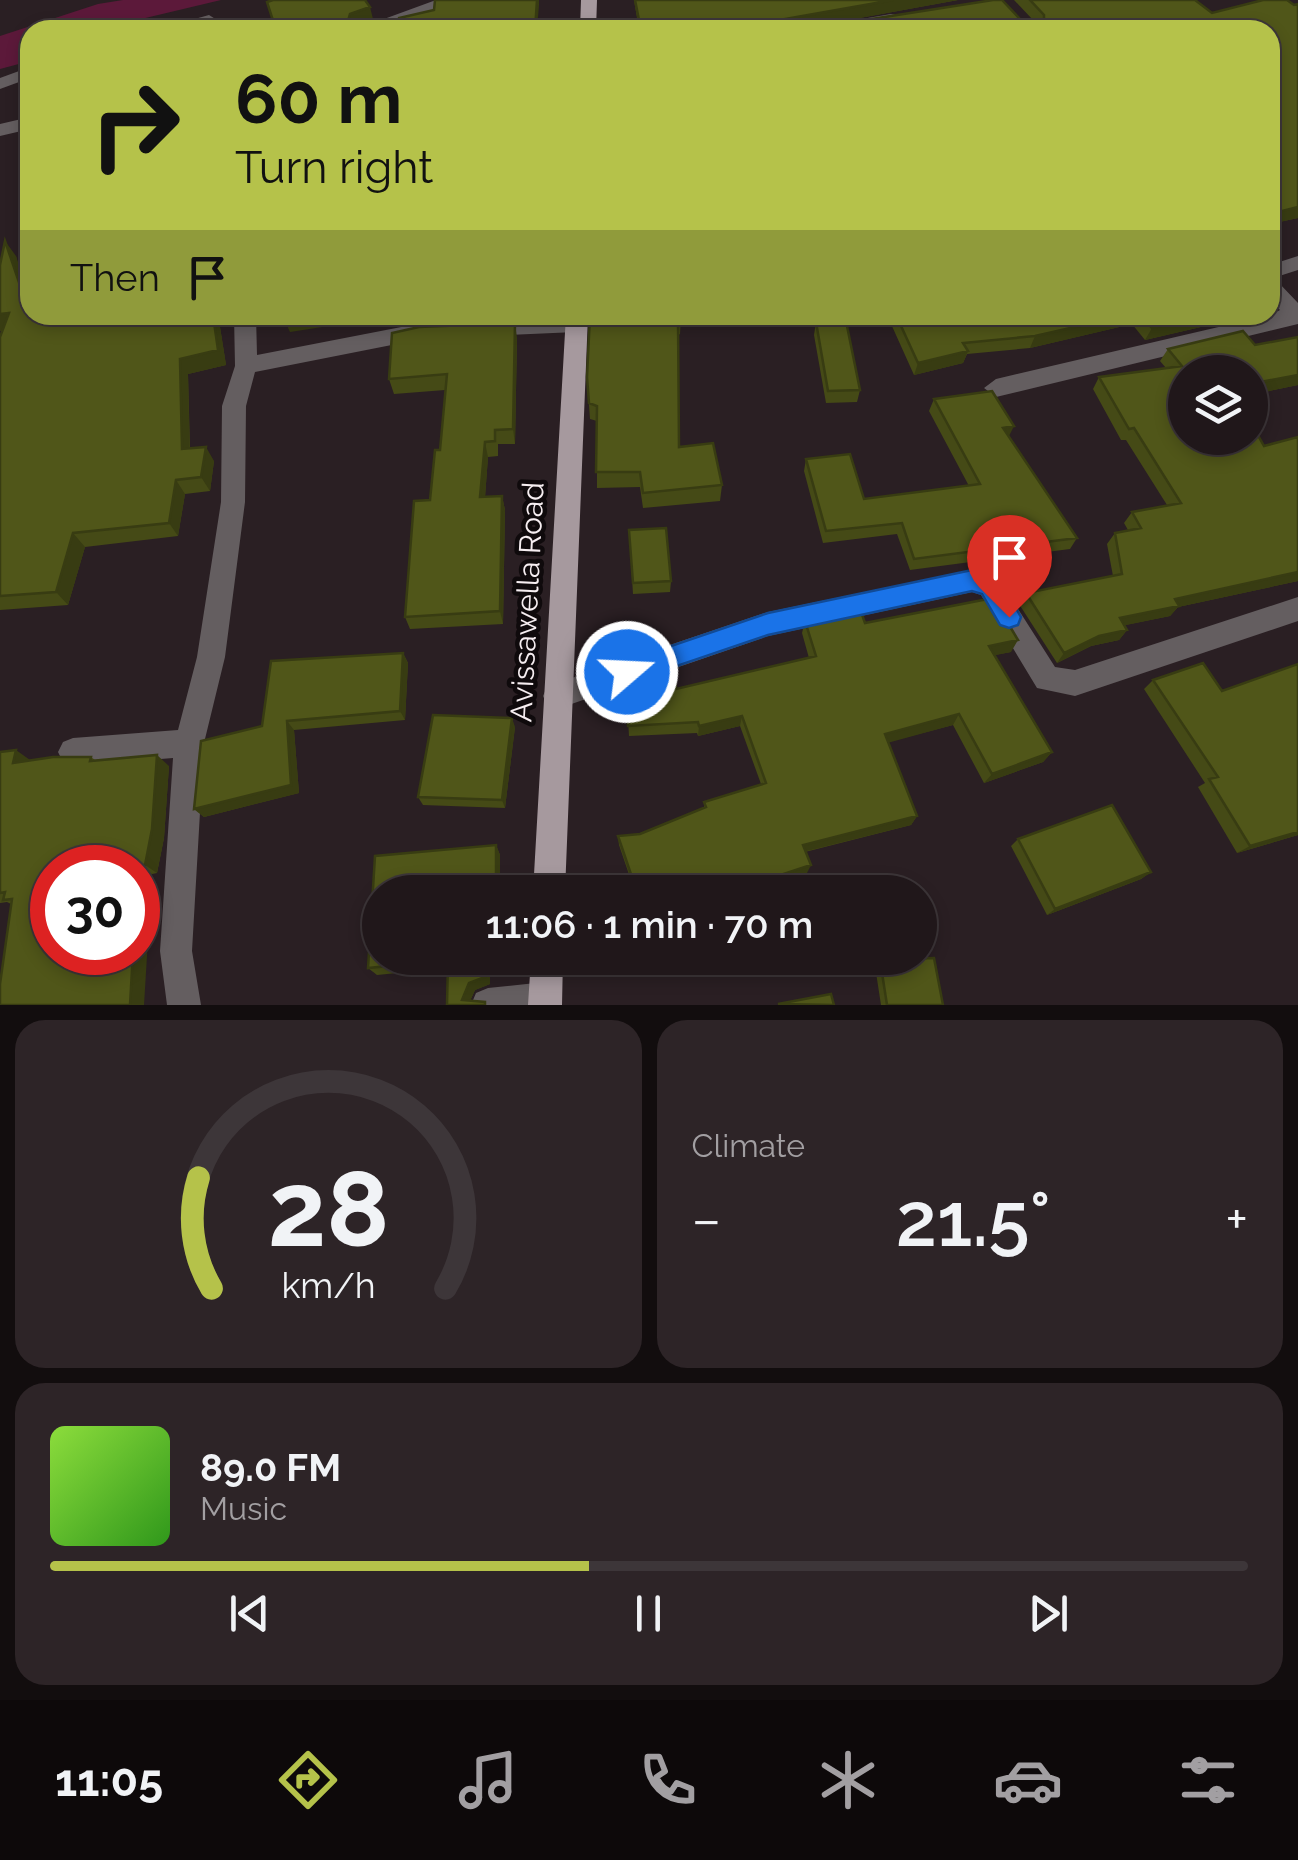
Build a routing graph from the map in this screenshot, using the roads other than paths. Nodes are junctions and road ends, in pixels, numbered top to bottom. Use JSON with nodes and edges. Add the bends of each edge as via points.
{"nodes":[{"id":1,"x":452,"y":0,"type":"edge"},
{"id":2,"x":905,"y":17,"type":"edge"},
{"id":3,"x":392,"y":20,"type":"edge"},
{"id":4,"x":887,"y":20,"type":"edge"},
{"id":5,"x":245,"y":325,"type":"edge"},
{"id":6,"x":507,"y":325,"type":"edge"},
{"id":7,"x":576,"y":325,"type":"edge"},
{"id":8,"x":1256,"y":325,"type":"edge"},
{"id":9,"x":246,"y":366,"type":"junction"},
{"id":10,"x":996,"y":388,"type":"dead end"},
{"id":11,"x":1298,"y":609,"type":"edge"},
{"id":12,"x":557,"y":696,"type":"junction"},
{"id":13,"x":189,"y":743,"type":"junction"},
{"id":14,"x":73,"y":752,"type":"edge"},
{"id":15,"x":551,"y":875,"type":"edge"},
{"id":16,"x":546,"y":975,"type":"edge"},
{"id":17,"x":545,"y":1002,"type":"edge"},
{"id":18,"x":184,"y":1005,"type":"edge"},
{"id":19,"x":488,"y":1005,"type":"edge"}],
"edges":[{"from":1,"to":3,"type":"street"},
{"from":2,"to":4,"type":"street"},
{"from":5,"to":9,"type":"street"},
{"from":6,"to":9,"type":"street"},
{"from":7,"to":12,"type":"main road","name":"Avissawella Road"},
{"from":8,"to":10,"type":"street"},
{"from":9,"to":13,"type":"street","via":[[234,406],[233,502],[214,638]]},
{"from":11,"to":12,"type":"street","via":[[1075,684],[1047,679],[990,586],[972,580],[768,624]]},
{"from":12,"to":15,"type":"main road","name":"Avissawella Road"},
{"from":13,"to":14,"type":"street"},
{"from":13,"to":18,"type":"street","via":[[176,951]]},
{"from":16,"to":17,"type":"main road"},
{"from":17,"to":19,"type":"street"}]}
